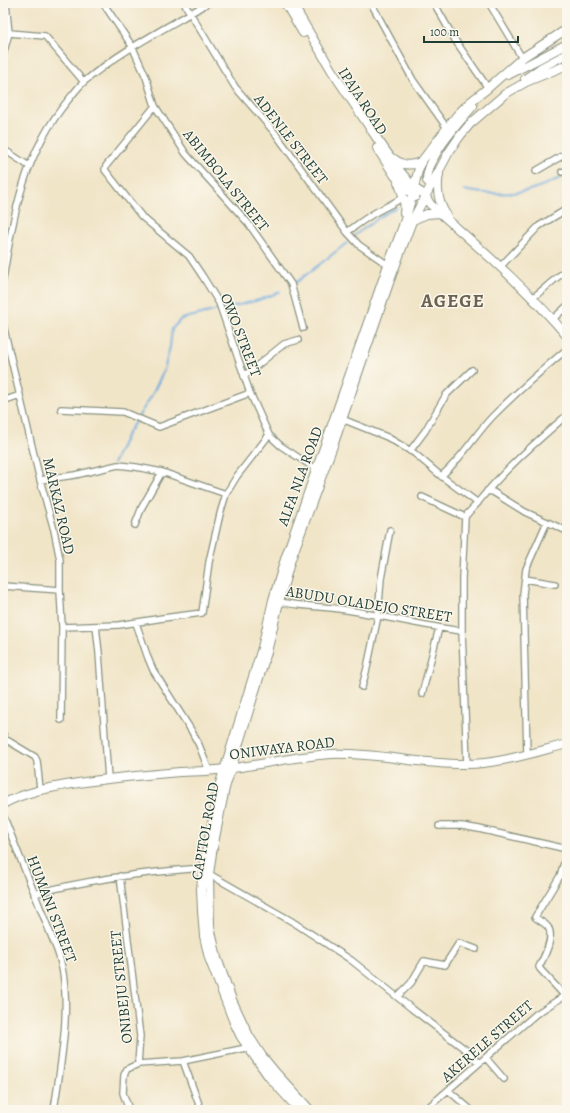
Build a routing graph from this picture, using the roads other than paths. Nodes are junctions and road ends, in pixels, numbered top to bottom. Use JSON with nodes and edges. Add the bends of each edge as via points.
{"nodes":[{"id":1,"x":6,"y":3,"type":"edge"},
{"id":2,"x":103,"y":3,"type":"edge"},
{"id":3,"x":184,"y":3,"type":"edge"},
{"id":4,"x":208,"y":3,"type":"edge"},
{"id":5,"x":285,"y":3,"type":"edge"},
{"id":6,"x":292,"y":3,"type":"edge"},
{"id":7,"x":371,"y":3,"type":"edge"},
{"id":8,"x":434,"y":3,"type":"edge"},
{"id":9,"x":489,"y":3,"type":"edge"},
{"id":10,"x":191,"y":13,"type":"junction"},
{"id":11,"x":567,"y":29,"type":"edge"},
{"id":12,"x":9,"y":33,"type":"junction"},
{"id":13,"x":567,"y":44,"type":"edge"},
{"id":14,"x":132,"y":46,"type":"junction"},
{"id":15,"x":567,"y":54,"type":"edge"},
{"id":16,"x":3,"y":55,"type":"edge"},
{"id":17,"x":522,"y":58,"type":"junction"},
{"id":18,"x":567,"y":65,"type":"edge"},
{"id":19,"x":496,"y":81,"type":"junction"},
{"id":20,"x":84,"y":82,"type":"junction"},
{"id":21,"x":488,"y":88,"type":"junction"},
{"id":22,"x":505,"y":94,"type":"junction"},
{"id":23,"x":155,"y":106,"type":"junction"},
{"id":24,"x":447,"y":128,"type":"junction"},
{"id":25,"x":3,"y":149,"type":"edge"},
{"id":26,"x":385,"y":151,"type":"junction"},
{"id":27,"x":567,"y":153,"type":"edge"},
{"id":28,"x":421,"y":162,"type":"junction"},
{"id":29,"x":29,"y":166,"type":"junction"},
{"id":30,"x":440,"y":168,"type":"junction"},
{"id":31,"x":536,"y":171,"type":"dead end"},
{"id":32,"x":395,"y":176,"type":"junction"},
{"id":33,"x":431,"y":185,"type":"junction"},
{"id":34,"x":413,"y":191,"type":"junction"},
{"id":35,"x":403,"y":197,"type":"junction"},
{"id":36,"x":426,"y":200,"type":"junction"},
{"id":37,"x":567,"y":209,"type":"edge"},
{"id":38,"x":440,"y":213,"type":"junction"},
{"id":39,"x":412,"y":221,"type":"junction"},
{"id":40,"x":452,"y":224,"type":"junction"},
{"id":41,"x":401,"y":231,"type":"junction"},
{"id":42,"x":347,"y":232,"type":"junction"},
{"id":43,"x":392,"y":266,"type":"junction"},
{"id":44,"x":501,"y":266,"type":"junction"},
{"id":45,"x":567,"y":270,"type":"edge"},
{"id":46,"x":3,"y":279,"type":"edge"},
{"id":47,"x":532,"y":298,"type":"junction"},
{"id":48,"x":567,"y":306,"type":"edge"},
{"id":49,"x":553,"y":319,"type":"junction"},
{"id":50,"x":3,"y":325,"type":"edge"},
{"id":51,"x":303,"y":328,"type":"dead end"},
{"id":52,"x":567,"y":336,"type":"edge"},
{"id":53,"x":298,"y":340,"type":"dead end"},
{"id":54,"x":5,"y":342,"type":"edge"},
{"id":55,"x":567,"y":349,"type":"edge"},
{"id":56,"x":472,"y":370,"type":"dead end"},
{"id":57,"x":244,"y":376,"type":"junction"},
{"id":58,"x":250,"y":393,"type":"junction"},
{"id":59,"x":20,"y":395,"type":"junction"},
{"id":60,"x":3,"y":401,"type":"edge"},
{"id":61,"x":61,"y":409,"type":"dead end"},
{"id":62,"x":567,"y":415,"type":"edge"},
{"id":63,"x":342,"y":419,"type":"junction"},
{"id":64,"x":268,"y":435,"type":"junction"},
{"id":65,"x":410,"y":451,"type":"junction"},
{"id":66,"x":162,"y":472,"type":"junction"},
{"id":67,"x":320,"y":472,"type":"junction"},
{"id":68,"x":441,"y":476,"type":"junction"},
{"id":69,"x":40,"y":480,"type":"junction"},
{"id":70,"x":488,"y":491,"type":"junction"},
{"id":71,"x":226,"y":494,"type":"junction"},
{"id":72,"x":422,"y":497,"type":"dead end"},
{"id":73,"x":478,"y":503,"type":"junction"},
{"id":74,"x":465,"y":518,"type":"junction"},
{"id":75,"x":547,"y":522,"type":"junction"},
{"id":76,"x":135,"y":525,"type":"dead end"},
{"id":77,"x":390,"y":530,"type":"dead end"},
{"id":78,"x":567,"y":531,"type":"edge"},
{"id":79,"x":524,"y":578,"type":"junction"},
{"id":80,"x":555,"y":584,"type":"dead end"},
{"id":81,"x":3,"y":586,"type":"edge"},
{"id":82,"x":60,"y":590,"type":"junction"},
{"id":83,"x":276,"y":601,"type":"junction"},
{"id":84,"x":378,"y":616,"type":"junction"},
{"id":85,"x":136,"y":623,"type":"junction"},
{"id":86,"x":96,"y":626,"type":"junction"},
{"id":87,"x":62,"y":627,"type":"junction"},
{"id":88,"x":439,"y":628,"type":"junction"},
{"id":89,"x":462,"y":631,"type":"junction"},
{"id":90,"x":362,"y":687,"type":"dead end"},
{"id":91,"x":422,"y":694,"type":"dead end"},
{"id":92,"x":61,"y":720,"type":"dead end"},
{"id":93,"x":4,"y":738,"type":"edge"},
{"id":94,"x":567,"y":744,"type":"edge"},
{"id":95,"x":527,"y":754,"type":"junction"},
{"id":96,"x":467,"y":764,"type":"junction"},
{"id":97,"x":228,"y":769,"type":"junction"},
{"id":98,"x":209,"y":771,"type":"junction"},
{"id":99,"x":108,"y":779,"type":"junction"},
{"id":100,"x":40,"y":789,"type":"junction"},
{"id":101,"x":3,"y":804,"type":"edge"},
{"id":102,"x":3,"y":815,"type":"edge"},
{"id":103,"x":439,"y":826,"type":"dead end"},
{"id":104,"x":567,"y":849,"type":"edge"},
{"id":105,"x":567,"y":853,"type":"edge"},
{"id":106,"x":206,"y":871,"type":"junction"},
{"id":107,"x":120,"y":876,"type":"junction"},
{"id":108,"x":34,"y":894,"type":"junction"},
{"id":109,"x":476,"y":949,"type":"dead end"},
{"id":110,"x":566,"y":995,"type":"edge"},
{"id":111,"x":397,"y":997,"type":"junction"},
{"id":112,"x":252,"y":1047,"type":"junction"},
{"id":113,"x":486,"y":1058,"type":"junction"},
{"id":114,"x":183,"y":1061,"type":"junction"},
{"id":115,"x":479,"y":1063,"type":"junction"},
{"id":116,"x":138,"y":1064,"type":"junction"},
{"id":117,"x":504,"y":1079,"type":"dead end"},
{"id":118,"x":449,"y":1090,"type":"junction"},
{"id":119,"x":54,"y":1110,"type":"edge"},
{"id":120,"x":128,"y":1110,"type":"edge"},
{"id":121,"x":201,"y":1110,"type":"edge"},
{"id":122,"x":299,"y":1110,"type":"edge"},
{"id":123,"x":310,"y":1110,"type":"edge"},
{"id":124,"x":425,"y":1110,"type":"edge"},
{"id":125,"x":471,"y":1110,"type":"edge"}],
"edges":[{"from":1,"to":12,"type":"street"},
{"from":2,"to":14,"type":"street","name":"ABIMBOLA STREET"},
{"from":3,"to":10,"type":"street","name":"ADENLE STREET"},
{"from":4,"to":10,"type":"street"},
{"from":5,"to":32,"type":"main road","name":"IPAJA ROAD"},
{"from":6,"to":26,"type":"main road","name":"IPAJA ROAD","via":[[332,71]]},
{"from":7,"to":24,"type":"street","via":[[413,80]]},
{"from":8,"to":21,"type":"street","via":[[455,40]]},
{"from":9,"to":17,"type":"street"},
{"from":10,"to":14,"type":"street"},
{"from":10,"to":42,"type":"street","name":"ADENLE STREET","via":[[235,87],[275,133]]},
{"from":11,"to":17,"type":"main road"},
{"from":12,"to":16,"type":"street"},
{"from":12,"to":20,"type":"street","via":[[45,36]]},
{"from":13,"to":19,"type":"main road"},
{"from":14,"to":20,"type":"street"},
{"from":14,"to":23,"type":"street","name":"ABIMBOLA STREET"},
{"from":15,"to":22,"type":"main road","via":[[530,75]]},
{"from":17,"to":19,"type":"main road"},
{"from":18,"to":22,"type":"main road"},
{"from":19,"to":21,"type":"main road"},
{"from":20,"to":29,"type":"street","via":[[48,127]]},
{"from":21,"to":24,"type":"main road","via":[[469,103]]},
{"from":21,"to":33,"type":"main road","via":[[447,138],[435,158],[427,176],[427,181]]},
{"from":22,"to":30,"type":"main road","name":"ALFA NLA ROAD","via":[[470,124]]},
{"from":23,"to":51,"type":"street","name":"ABIMBOLA STREET","via":[[186,154],[248,223],[291,284]]},
{"from":23,"to":57,"type":"street","name":"OWO STREET","via":[[105,170],[142,217],[189,256],[204,277],[219,303]]},
{"from":24,"to":28,"type":"main road"},
{"from":25,"to":29,"type":"street"},
{"from":26,"to":28,"type":"main road","via":[[401,164],[415,165]]},
{"from":26,"to":34,"type":"main road","name":"IPAJA ROAD"},
{"from":27,"to":31,"type":"street"},
{"from":28,"to":34,"type":"main road","name":"ALFA NLA ROAD"},
{"from":29,"to":46,"type":"street","via":[[11,232]]},
{"from":30,"to":33,"type":"main road","name":"ALFA NLA ROAD"},
{"from":30,"to":40,"type":"main road","via":[[437,192],[442,209]]},
{"from":32,"to":34,"type":"main road","name":"IPAJA ROAD"},
{"from":32,"to":35,"type":"main road"},
{"from":33,"to":36,"type":"main road","name":"ALFA NLA ROAD"},
{"from":34,"to":36,"type":"main road","name":"IPAJA ROAD"},
{"from":34,"to":41,"type":"main road","name":"ALFA NLA ROAD"},
{"from":35,"to":41,"type":"main road","via":[[405,209]]},
{"from":35,"to":42,"type":"street","via":[[365,218]]},
{"from":36,"to":38,"type":"main road","name":"IPAJA ROAD"},
{"from":36,"to":39,"type":"main road","name":"ALFA NLA ROAD"},
{"from":37,"to":44,"type":"street","via":[[539,226]]},
{"from":38,"to":39,"type":"main road","via":[[427,214]]},
{"from":38,"to":40,"type":"main road","name":"IPAJA ROAD"},
{"from":39,"to":43,"type":"main road","name":"ALFA NLA ROAD"},
{"from":40,"to":44,"type":"main road","name":"IPAJA ROAD"},
{"from":41,"to":43,"type":"main road","name":"ALFA NLA ROAD"},
{"from":42,"to":43,"type":"street","name":"ADENLE STREET","via":[[359,245]]},
{"from":43,"to":63,"type":"main road","name":"ALFA NLA ROAD"},
{"from":43,"to":67,"type":"main road","name":"ALFA NLA ROAD"},
{"from":44,"to":47,"type":"main road","name":"IPAJA ROAD"},
{"from":45,"to":47,"type":"street"},
{"from":47,"to":49,"type":"main road","name":"IPAJA ROAD"},
{"from":48,"to":49,"type":"street"},
{"from":49,"to":52,"type":"main road","name":"IPAJA ROAD"},
{"from":50,"to":54,"type":"street","name":"MARKAZ ROAD"},
{"from":53,"to":57,"type":"street","via":[[284,344]]},
{"from":54,"to":59,"type":"street","name":"MARKAZ ROAD"},
{"from":55,"to":68,"type":"street","via":[[493,416]]},
{"from":56,"to":65,"type":"street","via":[[446,395]]},
{"from":57,"to":58,"type":"street","name":"OWO STREET"},
{"from":58,"to":61,"type":"street","via":[[159,427],[123,412]]},
{"from":58,"to":64,"type":"street","name":"OWO STREET"},
{"from":59,"to":60,"type":"street"},
{"from":59,"to":69,"type":"street","name":"MARKAZ ROAD"},
{"from":62,"to":70,"type":"street","via":[[520,456]]},
{"from":63,"to":65,"type":"street","via":[[387,437]]},
{"from":63,"to":67,"type":"main road","name":"ALFA NLA ROAD"},
{"from":64,"to":67,"type":"street","name":"OWO STREET"},
{"from":64,"to":71,"type":"street","via":[[236,476]]},
{"from":65,"to":68,"type":"street"},
{"from":66,"to":69,"type":"street","via":[[118,465]]},
{"from":66,"to":71,"type":"street"},
{"from":66,"to":76,"type":"street"},
{"from":67,"to":83,"type":"main road","name":"ALFA NLA ROAD"},
{"from":68,"to":73,"type":"street"},
{"from":69,"to":82,"type":"street","name":"MARKAZ ROAD","via":[[58,545]]},
{"from":70,"to":73,"type":"street"},
{"from":70,"to":75,"type":"street"},
{"from":71,"to":85,"type":"street","via":[[209,562],[203,612]]},
{"from":72,"to":74,"type":"street"},
{"from":73,"to":74,"type":"street"},
{"from":74,"to":89,"type":"street"},
{"from":75,"to":78,"type":"street"},
{"from":75,"to":79,"type":"street"},
{"from":77,"to":84,"type":"street","via":[[381,579]]},
{"from":79,"to":80,"type":"street"},
{"from":79,"to":95,"type":"street"},
{"from":81,"to":82,"type":"street"},
{"from":82,"to":87,"type":"street","name":"MARKAZ ROAD"},
{"from":83,"to":84,"type":"street","name":"ABUDU OLADEJO STREET","via":[[339,608]]},
{"from":83,"to":97,"type":"main road","name":"ALFA NLA ROAD"},
{"from":84,"to":88,"type":"street","name":"ABUDU OLADEJO STREET"},
{"from":84,"to":90,"type":"street"},
{"from":85,"to":86,"type":"street"},
{"from":85,"to":98,"type":"street","via":[[153,670],[199,745]]},
{"from":86,"to":87,"type":"street"},
{"from":86,"to":99,"type":"street"},
{"from":87,"to":92,"type":"street","name":"MARKAZ ROAD"},
{"from":88,"to":89,"type":"street","name":"ABUDU OLADEJO STREET"},
{"from":88,"to":91,"type":"street"},
{"from":89,"to":96,"type":"street"},
{"from":93,"to":100,"type":"street","via":[[35,757]]},
{"from":94,"to":95,"type":"main road","name":"ONIWAYA ROAD"},
{"from":95,"to":96,"type":"main road","name":"ONIWAYA ROAD"},
{"from":96,"to":97,"type":"main road","name":"ONIWAYA ROAD","via":[[436,764],[356,754],[329,754]]},
{"from":97,"to":98,"type":"main road","name":"ONIWAYA ROAD"},
{"from":97,"to":106,"type":"main road","name":"CAPITOL ROAD","via":[[220,783]]},
{"from":98,"to":99,"type":"main road","name":"ONIWAYA ROAD"},
{"from":99,"to":100,"type":"main road","name":"ONIWAYA ROAD"},
{"from":100,"to":101,"type":"main road","name":"ONIWAYA ROAD"},
{"from":102,"to":108,"type":"street","name":"HUMANI STREET"},
{"from":103,"to":104,"type":"street","via":[[479,829]]},
{"from":105,"to":110,"type":"street","via":[[560,876],[535,917],[544,923],[550,934],[548,947],[539,967]]},
{"from":106,"to":107,"type":"street","via":[[162,871]]},
{"from":106,"to":111,"type":"street","via":[[330,945]]},
{"from":106,"to":112,"type":"main road","name":"CAPITOL ROAD","via":[[201,889],[204,936],[209,958],[233,1020]]},
{"from":107,"to":108,"type":"street"},
{"from":107,"to":116,"type":"street","name":"ONIBEJU STREET","via":[[140,1036]]},
{"from":108,"to":119,"type":"street","name":"HUMANI STREET","via":[[64,972],[64,1027]]},
{"from":109,"to":111,"type":"street","via":[[459,943],[445,965],[424,961],[412,983]]},
{"from":110,"to":113,"type":"street","name":"AKERELE STREET","via":[[536,1014]]},
{"from":111,"to":115,"type":"street"},
{"from":112,"to":114,"type":"street"},
{"from":112,"to":122,"type":"main road","name":"CAPITOL ROAD","via":[[270,1077]]},
{"from":112,"to":123,"type":"main road","name":"CAPITOL ROAD"},
{"from":113,"to":115,"type":"street","name":"AKERELE STREET"},
{"from":113,"to":117,"type":"street"},
{"from":114,"to":116,"type":"street"},
{"from":114,"to":121,"type":"street"},
{"from":115,"to":118,"type":"street","name":"AKERELE STREET"},
{"from":116,"to":120,"type":"street","name":"ONIBEJU STREET","via":[[127,1069],[124,1075],[123,1093]]},
{"from":118,"to":124,"type":"street","name":"AKERELE STREET"},
{"from":118,"to":125,"type":"street"}]}
